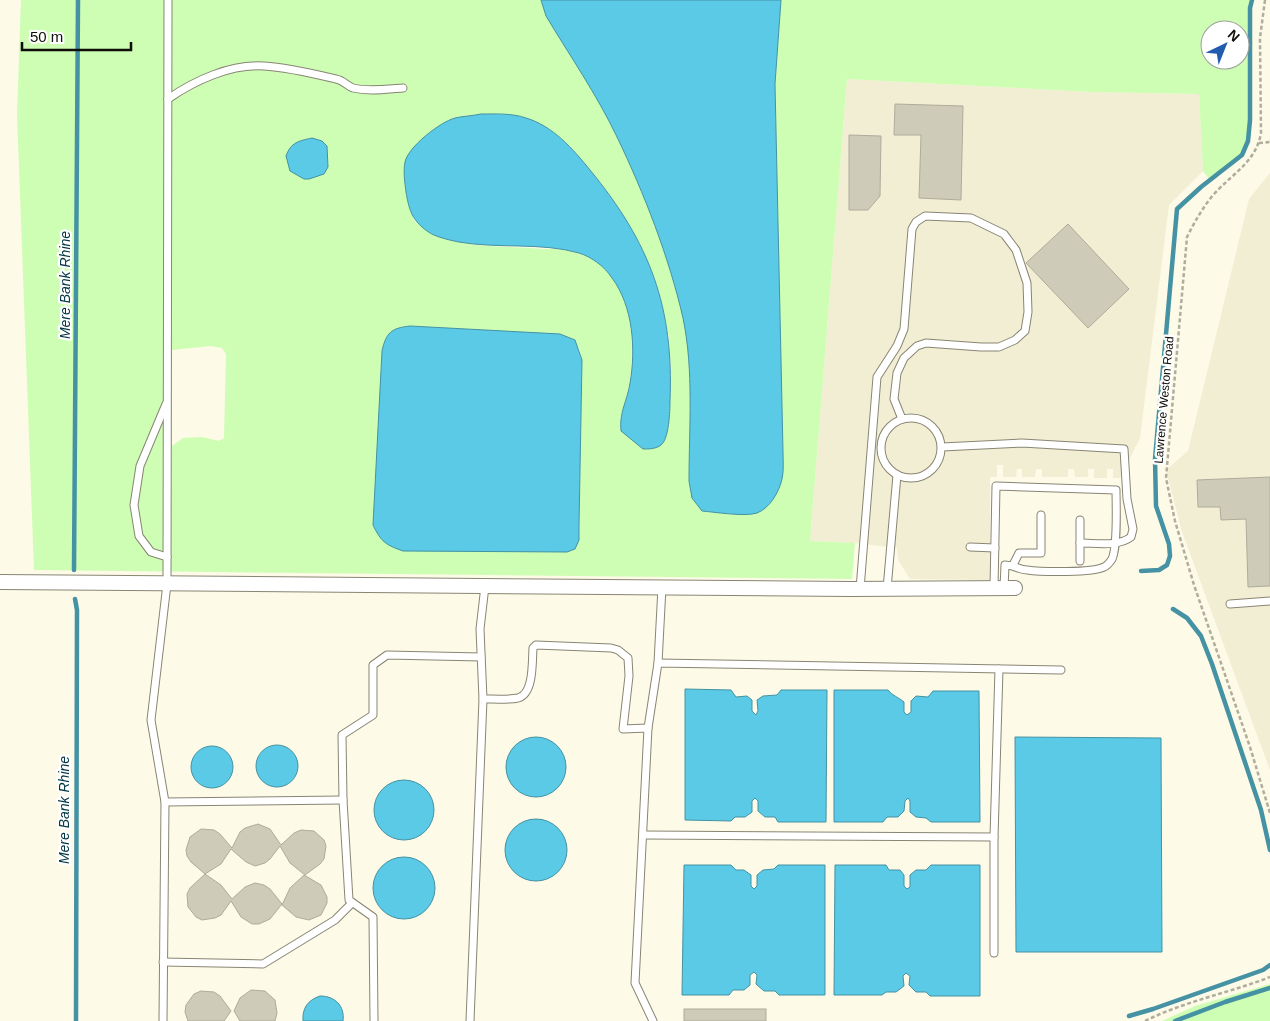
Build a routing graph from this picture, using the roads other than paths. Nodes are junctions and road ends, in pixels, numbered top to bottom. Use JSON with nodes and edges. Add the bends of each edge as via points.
{"nodes":[{"id":1,"x":168,"y":0,"type":"edge"},
{"id":2,"x":403,"y":88,"type":"dead end"},
{"id":3,"x":168,"y":99,"type":"junction"},
{"id":4,"x":167,"y":402,"type":"junction"},
{"id":5,"x":902,"y":419,"type":"junction"},
{"id":6,"x":872,"y":441,"type":"junction"},
{"id":7,"x":881,"y":443,"type":"junction"},
{"id":8,"x":942,"y":446,"type":"junction"},
{"id":9,"x":897,"y":475,"type":"junction"},
{"id":10,"x":1041,"y":515,"type":"dead end"},
{"id":11,"x":1080,"y":520,"type":"dead end"},
{"id":12,"x":1080,"y":543,"type":"junction"},
{"id":13,"x":1115,"y":543,"type":"junction"},
{"id":14,"x":970,"y":547,"type":"dead end"},
{"id":15,"x":995,"y":548,"type":"junction"},
{"id":16,"x":167,"y":557,"type":"junction"},
{"id":17,"x":1080,"y":561,"type":"dead end"},
{"id":18,"x":1013,"y":565,"type":"junction"},
{"id":19,"x":0,"y":582,"type":"edge"},
{"id":20,"x":167,"y":584,"type":"junction"},
{"id":21,"x":485,"y":586,"type":"junction"},
{"id":22,"x":662,"y":587,"type":"junction"},
{"id":23,"x":1004,"y":588,"type":"junction"},
{"id":24,"x":860,"y":589,"type":"junction"},
{"id":25,"x":887,"y":589,"type":"junction"},
{"id":26,"x":1270,"y":601,"type":"edge"},
{"id":27,"x":1230,"y":604,"type":"dead end"},
{"id":28,"x":481,"y":657,"type":"junction"},
{"id":29,"x":658,"y":663,"type":"junction"},
{"id":30,"x":999,"y":669,"type":"junction"},
{"id":31,"x":1061,"y":670,"type":"dead end"},
{"id":32,"x":483,"y":699,"type":"junction"},
{"id":33,"x":648,"y":728,"type":"junction"},
{"id":34,"x":343,"y":800,"type":"junction"},
{"id":35,"x":165,"y":802,"type":"junction"},
{"id":36,"x":642,"y":836,"type":"junction"},
{"id":37,"x":994,"y":837,"type":"junction"},
{"id":38,"x":352,"y":903,"type":"junction"},
{"id":39,"x":994,"y":953,"type":"dead end"},
{"id":40,"x":163,"y":962,"type":"junction"},
{"id":41,"x":163,"y":1021,"type":"edge"},
{"id":42,"x":374,"y":1021,"type":"edge"},
{"id":43,"x":470,"y":1021,"type":"edge"},
{"id":44,"x":653,"y":1021,"type":"edge"}],
"edges":[{"from":1,"to":3,"type":"lane"},
{"from":2,"to":3,"type":"lane","via":[[351,88],[340,79],[248,66],[216,74]]},
{"from":3,"to":4,"type":"lane"},
{"from":4,"to":16,"type":"lane"},
{"from":4,"to":16,"type":"lane","via":[[140,466],[134,505],[139,536],[151,552]]},
{"from":5,"to":6,"type":"lane","via":[[894,398],[897,373],[904,358],[917,346],[926,342],[1000,347],[1015,340],[1025,330],[1027,283],[1016,250],[1004,234],[970,218],[925,216],[912,229],[904,328],[897,346],[877,377]]},
{"from":5,"to":7,"type":"lane","via":[[885,431]]},
{"from":5,"to":8,"type":"lane","via":[[919,418],[930,424]]},
{"from":6,"to":7,"type":"lane"},
{"from":6,"to":24,"type":"lane"},
{"from":7,"to":9,"type":"lane","via":[[881,456]]},
{"from":8,"to":9,"type":"lane","via":[[940,459],[932,470],[909,479]]},
{"from":8,"to":13,"type":"lane","via":[[1022,443],[1124,449],[1127,499],[1133,529],[1131,537]]},
{"from":9,"to":25,"type":"lane"},
{"from":10,"to":18,"type":"lane","via":[[1041,553],[1019,553]]},
{"from":11,"to":12,"type":"lane"},
{"from":12,"to":13,"type":"lane"},
{"from":12,"to":17,"type":"lane"},
{"from":13,"to":15,"type":"lane","via":[[1116,490],[996,486]]},
{"from":13,"to":18,"type":"lane","via":[[1114,554],[1103,568],[1025,570]]},
{"from":14,"to":15,"type":"lane"},
{"from":15,"to":23,"type":"lane"},
{"from":16,"to":20,"type":"lane"},
{"from":18,"to":23,"type":"lane","via":[[1005,565]]},
{"from":19,"to":20,"type":"street"},
{"from":20,"to":21,"type":"street"},
{"from":20,"to":35,"type":"lane","via":[[151,720]]},
{"from":21,"to":22,"type":"street"},
{"from":21,"to":28,"type":"lane","via":[[480,629]]},
{"from":22,"to":24,"type":"street"},
{"from":22,"to":29,"type":"lane"},
{"from":23,"to":25,"type":"street"},
{"from":24,"to":25,"type":"street"},
{"from":26,"to":27,"type":"lane"},
{"from":28,"to":32,"type":"lane"},
{"from":28,"to":34,"type":"lane","via":[[387,655],[373,665],[373,715],[342,735]]},
{"from":29,"to":30,"type":"lane"},
{"from":29,"to":33,"type":"lane"},
{"from":30,"to":31,"type":"lane"},
{"from":30,"to":37,"type":"lane"},
{"from":32,"to":33,"type":"lane","via":[[524,695],[529,688],[536,645],[611,648],[628,658],[630,676],[623,729]]},
{"from":32,"to":43,"type":"lane"},
{"from":33,"to":36,"type":"lane"},
{"from":34,"to":35,"type":"lane"},
{"from":34,"to":38,"type":"lane","via":[[349,900]]},
{"from":35,"to":40,"type":"lane"},
{"from":36,"to":37,"type":"lane"},
{"from":36,"to":44,"type":"lane","via":[[636,983]]},
{"from":37,"to":39,"type":"lane"},
{"from":38,"to":40,"type":"lane","via":[[335,920],[263,964]]},
{"from":38,"to":42,"type":"lane","via":[[373,918]]},
{"from":40,"to":41,"type":"lane"}]}
